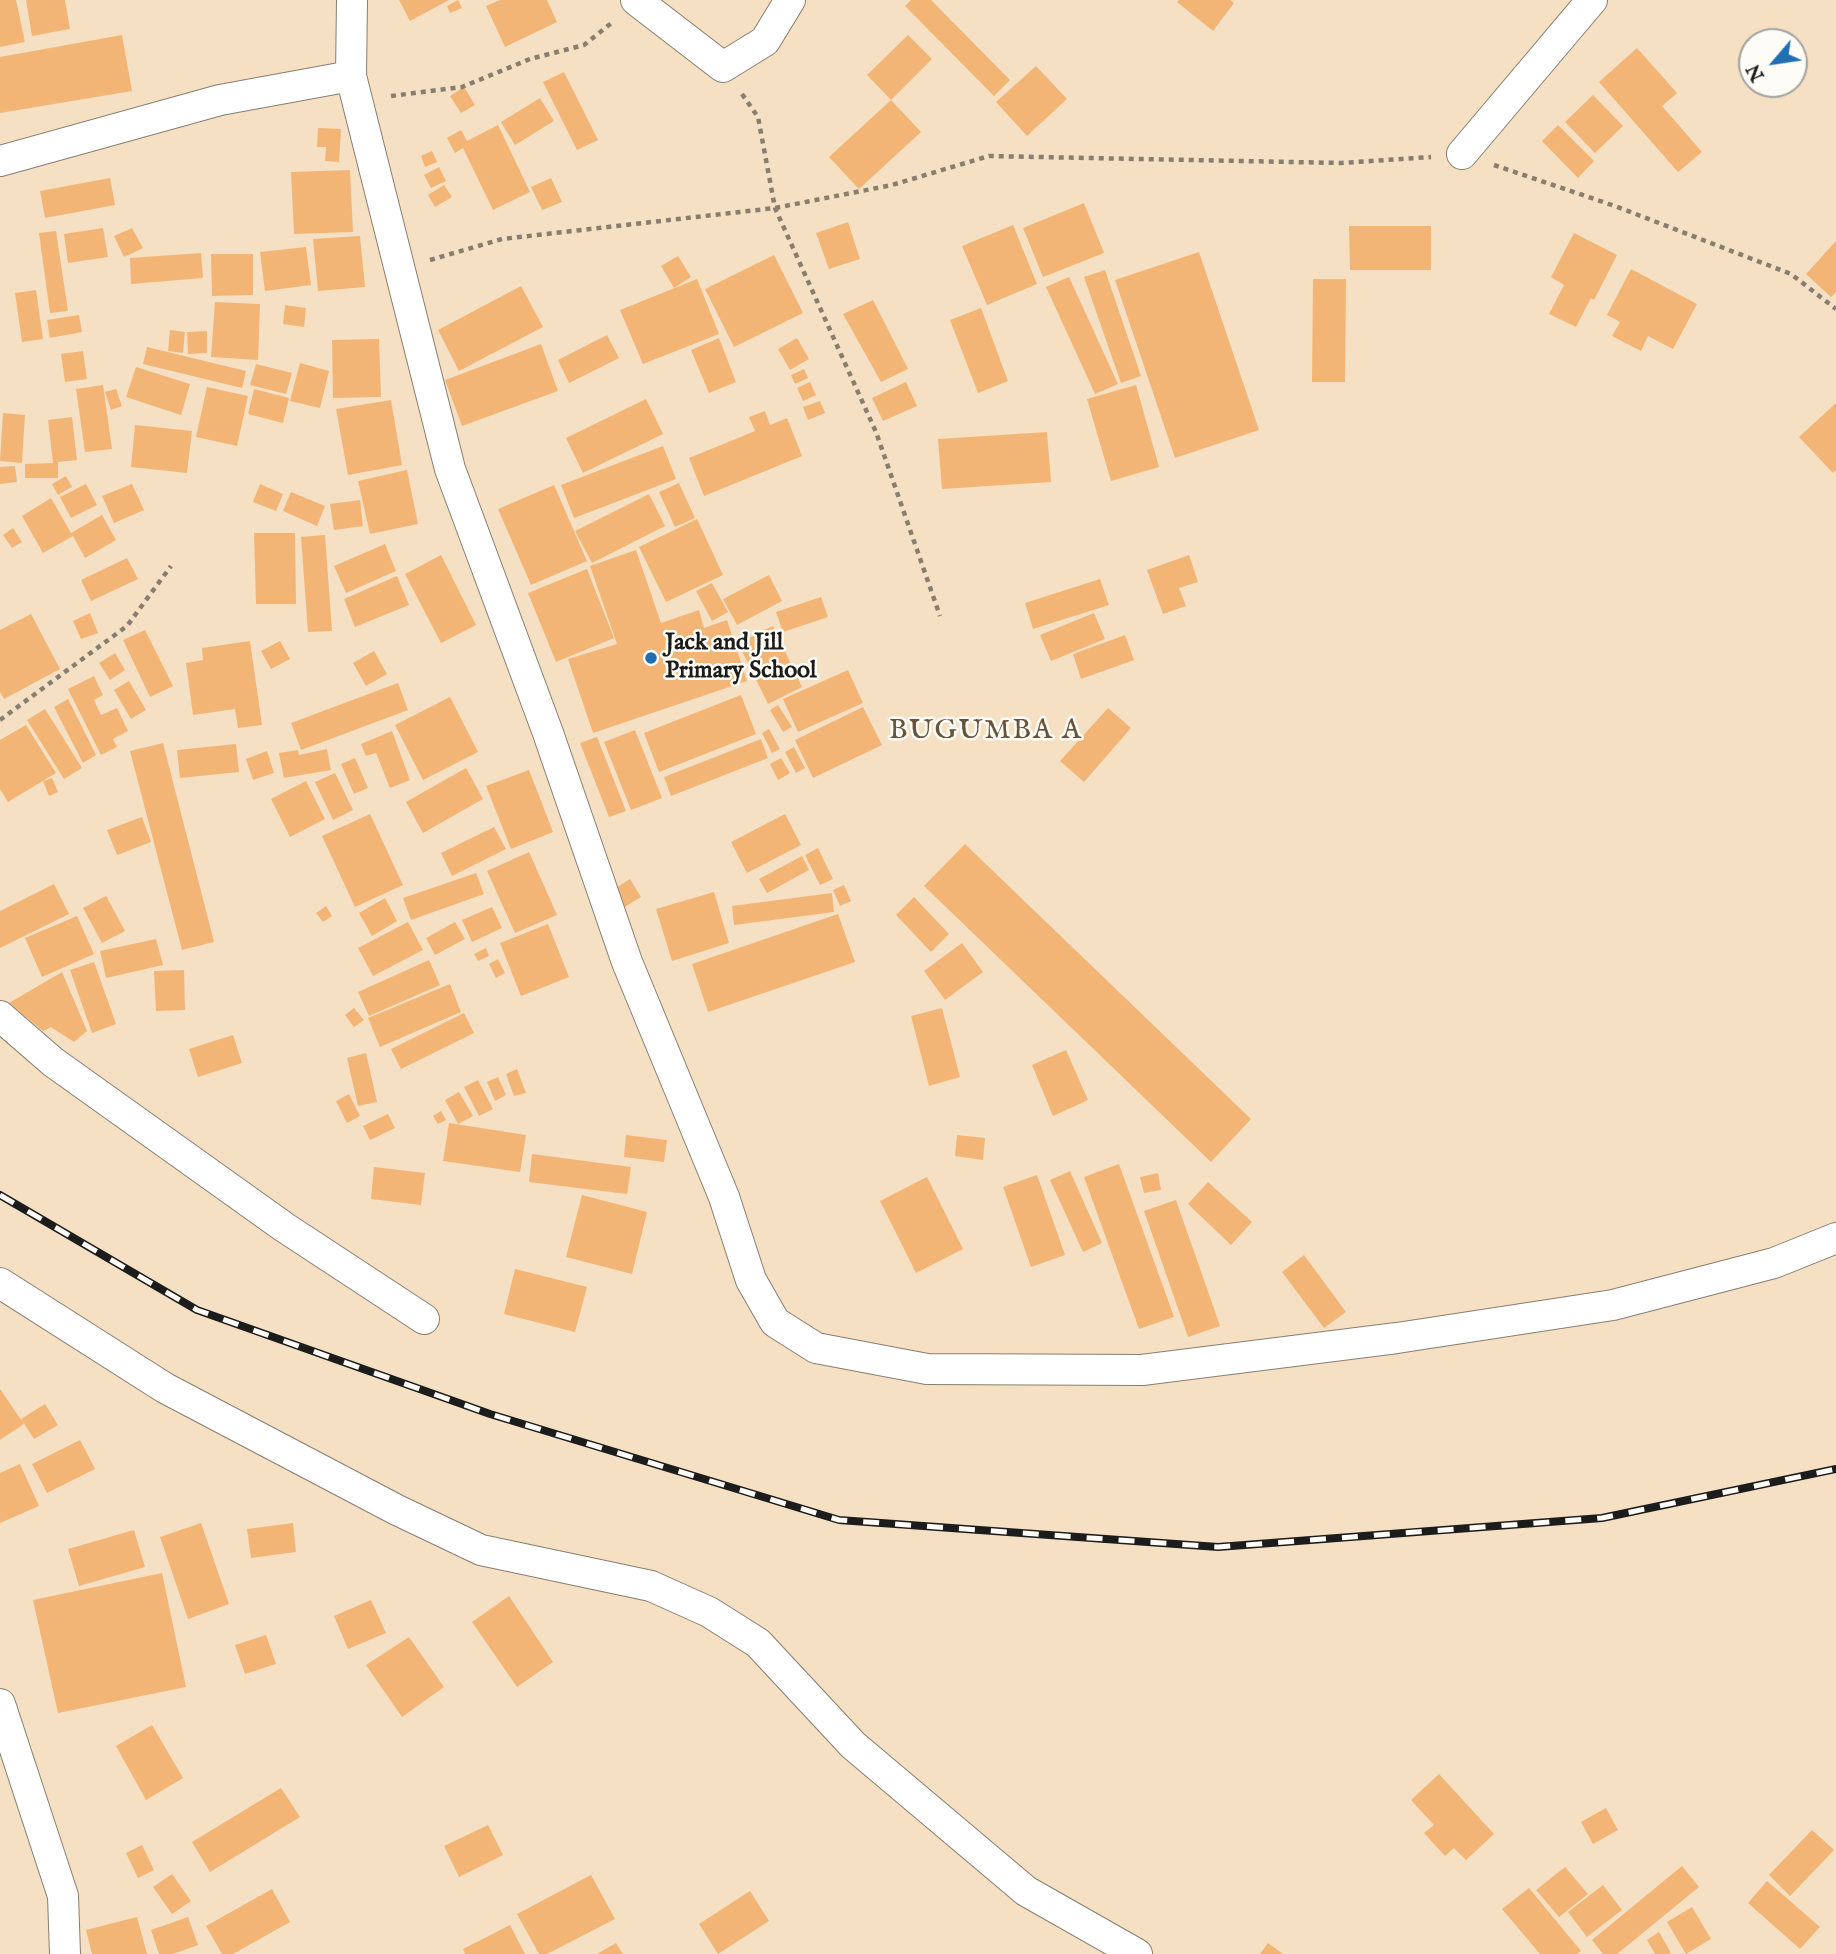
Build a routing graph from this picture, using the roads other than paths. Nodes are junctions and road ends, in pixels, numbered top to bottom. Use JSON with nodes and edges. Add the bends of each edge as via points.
{"nodes":[{"id":1,"x":352,"y":0,"type":"edge"},
{"id":2,"x":637,"y":0,"type":"edge"},
{"id":3,"x":790,"y":0,"type":"edge"},
{"id":4,"x":1592,"y":0,"type":"edge"},
{"id":5,"x":355,"y":88,"type":"junction"},
{"id":6,"x":1462,"y":154,"type":"road end"},
{"id":7,"x":0,"y":161,"type":"edge"},
{"id":8,"x":0,"y":1016,"type":"edge"},
{"id":9,"x":1836,"y":1238,"type":"edge"},
{"id":10,"x":0,"y":1283,"type":"edge"},
{"id":11,"x":424,"y":1319,"type":"dead end"},
{"id":12,"x":0,"y":1704,"type":"edge"},
{"id":13,"x":65,"y":1954,"type":"edge"},
{"id":14,"x":1137,"y":1954,"type":"edge"}],
"edges":[{"from":1,"to":5,"type":"street"},
{"from":2,"to":3,"type":"street","via":[[723,67],[765,41]]},
{"from":4,"to":6,"type":"street"},
{"from":5,"to":7,"type":"street","via":[[220,100]]},
{"from":5,"to":9,"type":"street","via":[[450,469],[627,962],[724,1197],[751,1280],[775,1322],[816,1348],[927,1369],[1142,1370],[1613,1306],[1774,1263]]},
{"from":8,"to":11,"type":"street","via":[[53,1062],[273,1219]]},
{"from":10,"to":14,"type":"street","via":[[165,1388],[481,1550],[651,1586],[709,1612],[758,1643],[853,1745],[1026,1891]]},
{"from":12,"to":13,"type":"street","via":[[63,1896]]}]}
